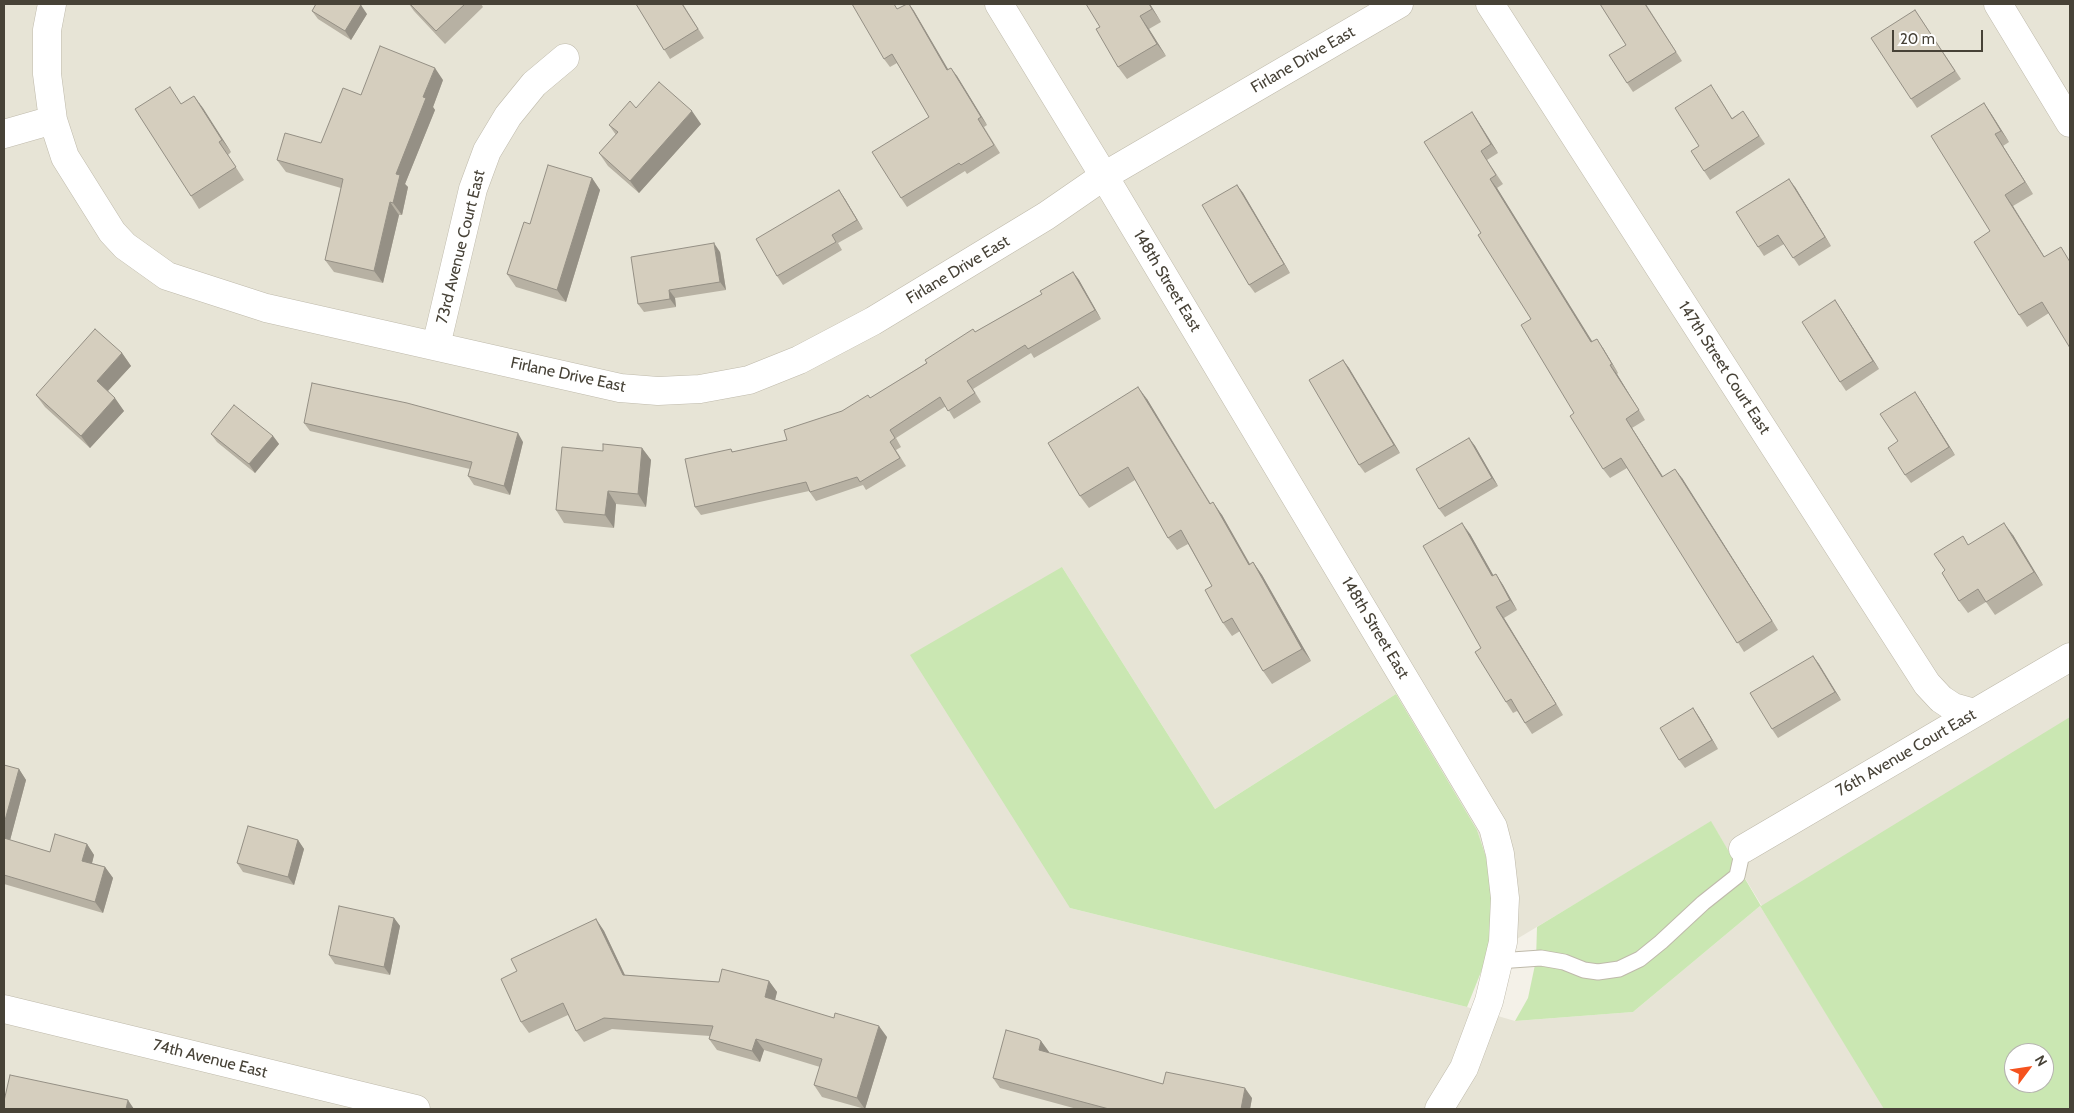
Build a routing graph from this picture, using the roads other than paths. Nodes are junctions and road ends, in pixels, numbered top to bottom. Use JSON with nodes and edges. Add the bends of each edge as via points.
{"nodes":[{"id":1,"x":52,"y":4,"type":"edge"},
{"id":2,"x":998,"y":4,"type":"edge"},
{"id":3,"x":1398,"y":4,"type":"edge"},
{"id":4,"x":1490,"y":4,"type":"edge"},
{"id":5,"x":1998,"y":4,"type":"edge"},
{"id":6,"x":565,"y":58,"type":"dead end"},
{"id":7,"x":52,"y":120,"type":"junction"},
{"id":8,"x":2070,"y":123,"type":"edge"},
{"id":9,"x":4,"y":134,"type":"edge"},
{"id":10,"x":1095,"y":182,"type":"junction"},
{"id":11,"x":436,"y":346,"type":"junction"},
{"id":12,"x":2070,"y":657,"type":"edge"},
{"id":13,"x":1974,"y":713,"type":"junction"},
{"id":14,"x":1743,"y":850,"type":"joint"},
{"id":15,"x":1498,"y":961,"type":"junction"},
{"id":16,"x":4,"y":1009,"type":"edge"},
{"id":17,"x":416,"y":1109,"type":"edge"},
{"id":18,"x":1439,"y":1109,"type":"edge"}],
"edges":[{"from":1,"to":7,"type":"street","name":"Firlane Drive East","via":[[47,30],[47,74]]},
{"from":2,"to":10,"type":"street","name":"148th Street East"},
{"from":3,"to":10,"type":"street","name":"Firlane Drive East"},
{"from":4,"to":13,"type":"street","name":"147th Street Court East","via":[[1927,684],[1953,707]]},
{"from":5,"to":8,"type":"street"},
{"from":6,"to":11,"type":"street","name":"73rd Avenue Court East","via":[[534,84],[508,116],[487,151],[473,190]]},
{"from":7,"to":9,"type":"street"},
{"from":7,"to":11,"type":"street","name":"Firlane Drive East","via":[[66,157],[112,232],[125,246],[167,276],[266,308]]},
{"from":10,"to":11,"type":"street","name":"Firlane Drive East","via":[[1046,216],[873,321],[799,360],[749,380],[700,389],[658,391],[620,388]]},
{"from":10,"to":15,"type":"street","name":"148th Street East","via":[[1492,827],[1500,854],[1505,898],[1503,942]]},
{"from":12,"to":13,"type":"street","name":"76th Avenue Court East"},
{"from":13,"to":14,"type":"street","name":"76th Avenue Court East"},
{"from":14,"to":15,"type":"lane","via":[[1737,876],[1640,959],[1619,969],[1598,972],[1541,958]]},
{"from":15,"to":18,"type":"street","name":"148th Street East","via":[[1489,1001],[1464,1068]]},
{"from":16,"to":17,"type":"street","name":"74th Avenue East"}]}
